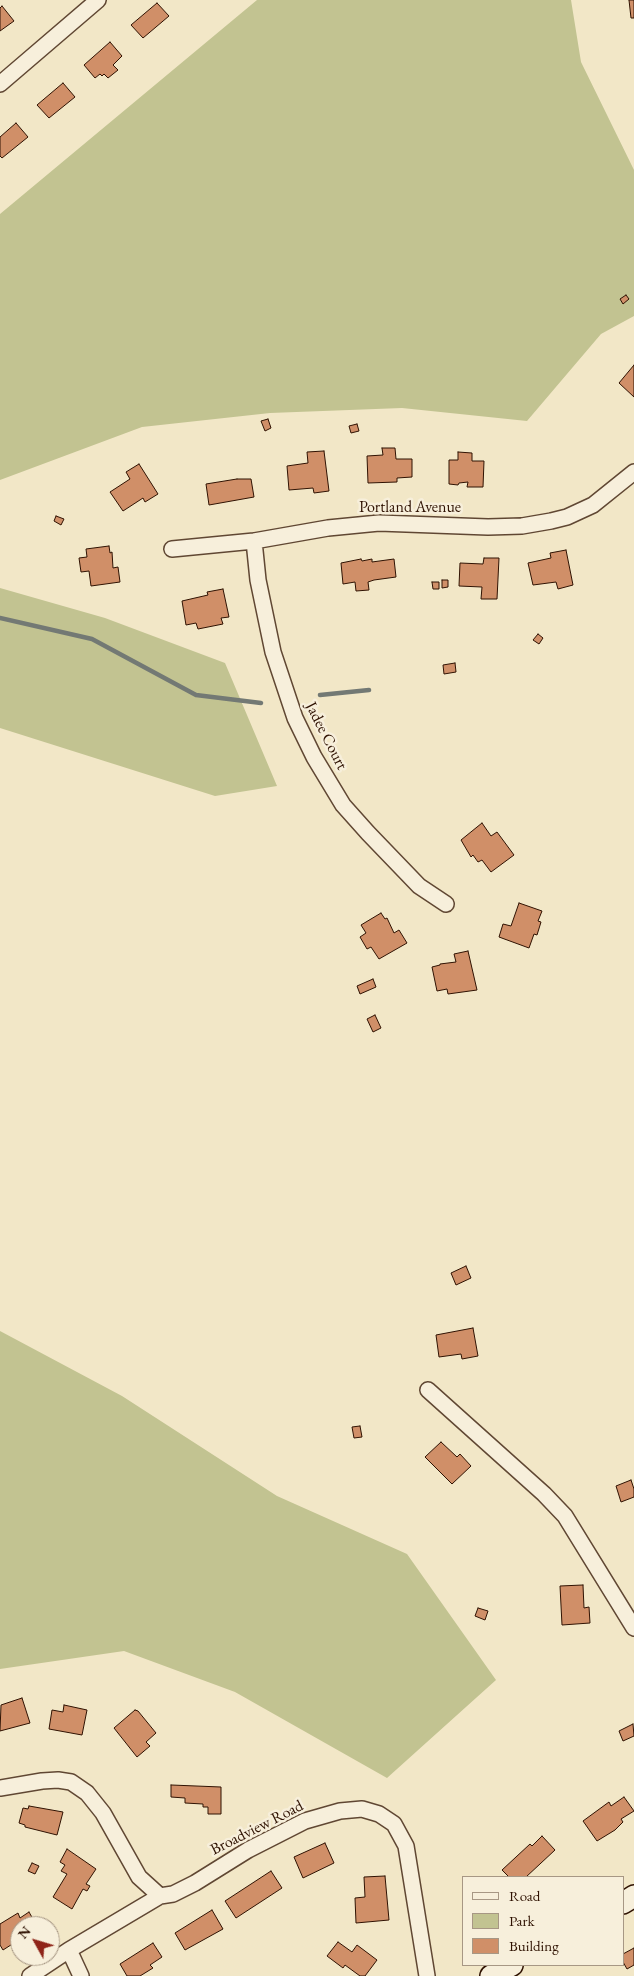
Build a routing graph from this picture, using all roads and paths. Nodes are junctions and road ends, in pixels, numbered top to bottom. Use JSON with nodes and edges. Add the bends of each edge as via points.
{"nodes":[{"id":1,"x":98,"y":0,"type":"edge"},
{"id":2,"x":0,"y":84,"type":"edge"},
{"id":3,"x":634,"y":472,"type":"edge"},
{"id":4,"x":254,"y":540,"type":"junction"},
{"id":5,"x":172,"y":549,"type":"dead end"},
{"id":6,"x":446,"y":904,"type":"dead end"},
{"id":7,"x":428,"y":1390,"type":"dead end"},
{"id":8,"x":634,"y":1628,"type":"edge"},
{"id":9,"x":0,"y":1788,"type":"edge"},
{"id":10,"x":160,"y":1896,"type":"junction"},
{"id":11,"x":69,"y":1950,"type":"junction"},
{"id":12,"x":510,"y":1966,"type":"edge"},
{"id":13,"x":30,"y":1976,"type":"edge"},
{"id":14,"x":81,"y":1976,"type":"edge"},
{"id":15,"x":427,"y":1976,"type":"edge"},
{"id":16,"x":491,"y":1976,"type":"edge"}],
"edges":[{"from":1,"to":2,"type":"street"},
{"from":3,"to":4,"type":"street","name":"Portland Avenue","via":[[593,505],[551,521],[522,526],[379,523]]},
{"from":4,"to":5,"type":"street","name":"Portland Avenue"},
{"from":4,"to":6,"type":"street","name":"Jadee Court","via":[[272,652],[295,718],[314,757],[343,805],[368,833],[418,886]]},
{"from":7,"to":8,"type":"street","via":[[565,1516]]},
{"from":9,"to":10,"type":"street","via":[[50,1780],[71,1782],[87,1793],[103,1813],[139,1877]]},
{"from":10,"to":11,"type":"street","name":"Broadview Road"},
{"from":10,"to":15,"type":"street","name":"Broadview Road","via":[[174,1894],[305,1821],[340,1811],[362,1809],[379,1814],[394,1824],[406,1846]]},
{"from":11,"to":13,"type":"street","name":"Broadview Road"},
{"from":11,"to":14,"type":"street"},
{"from":12,"to":16,"type":"main road"}]}
